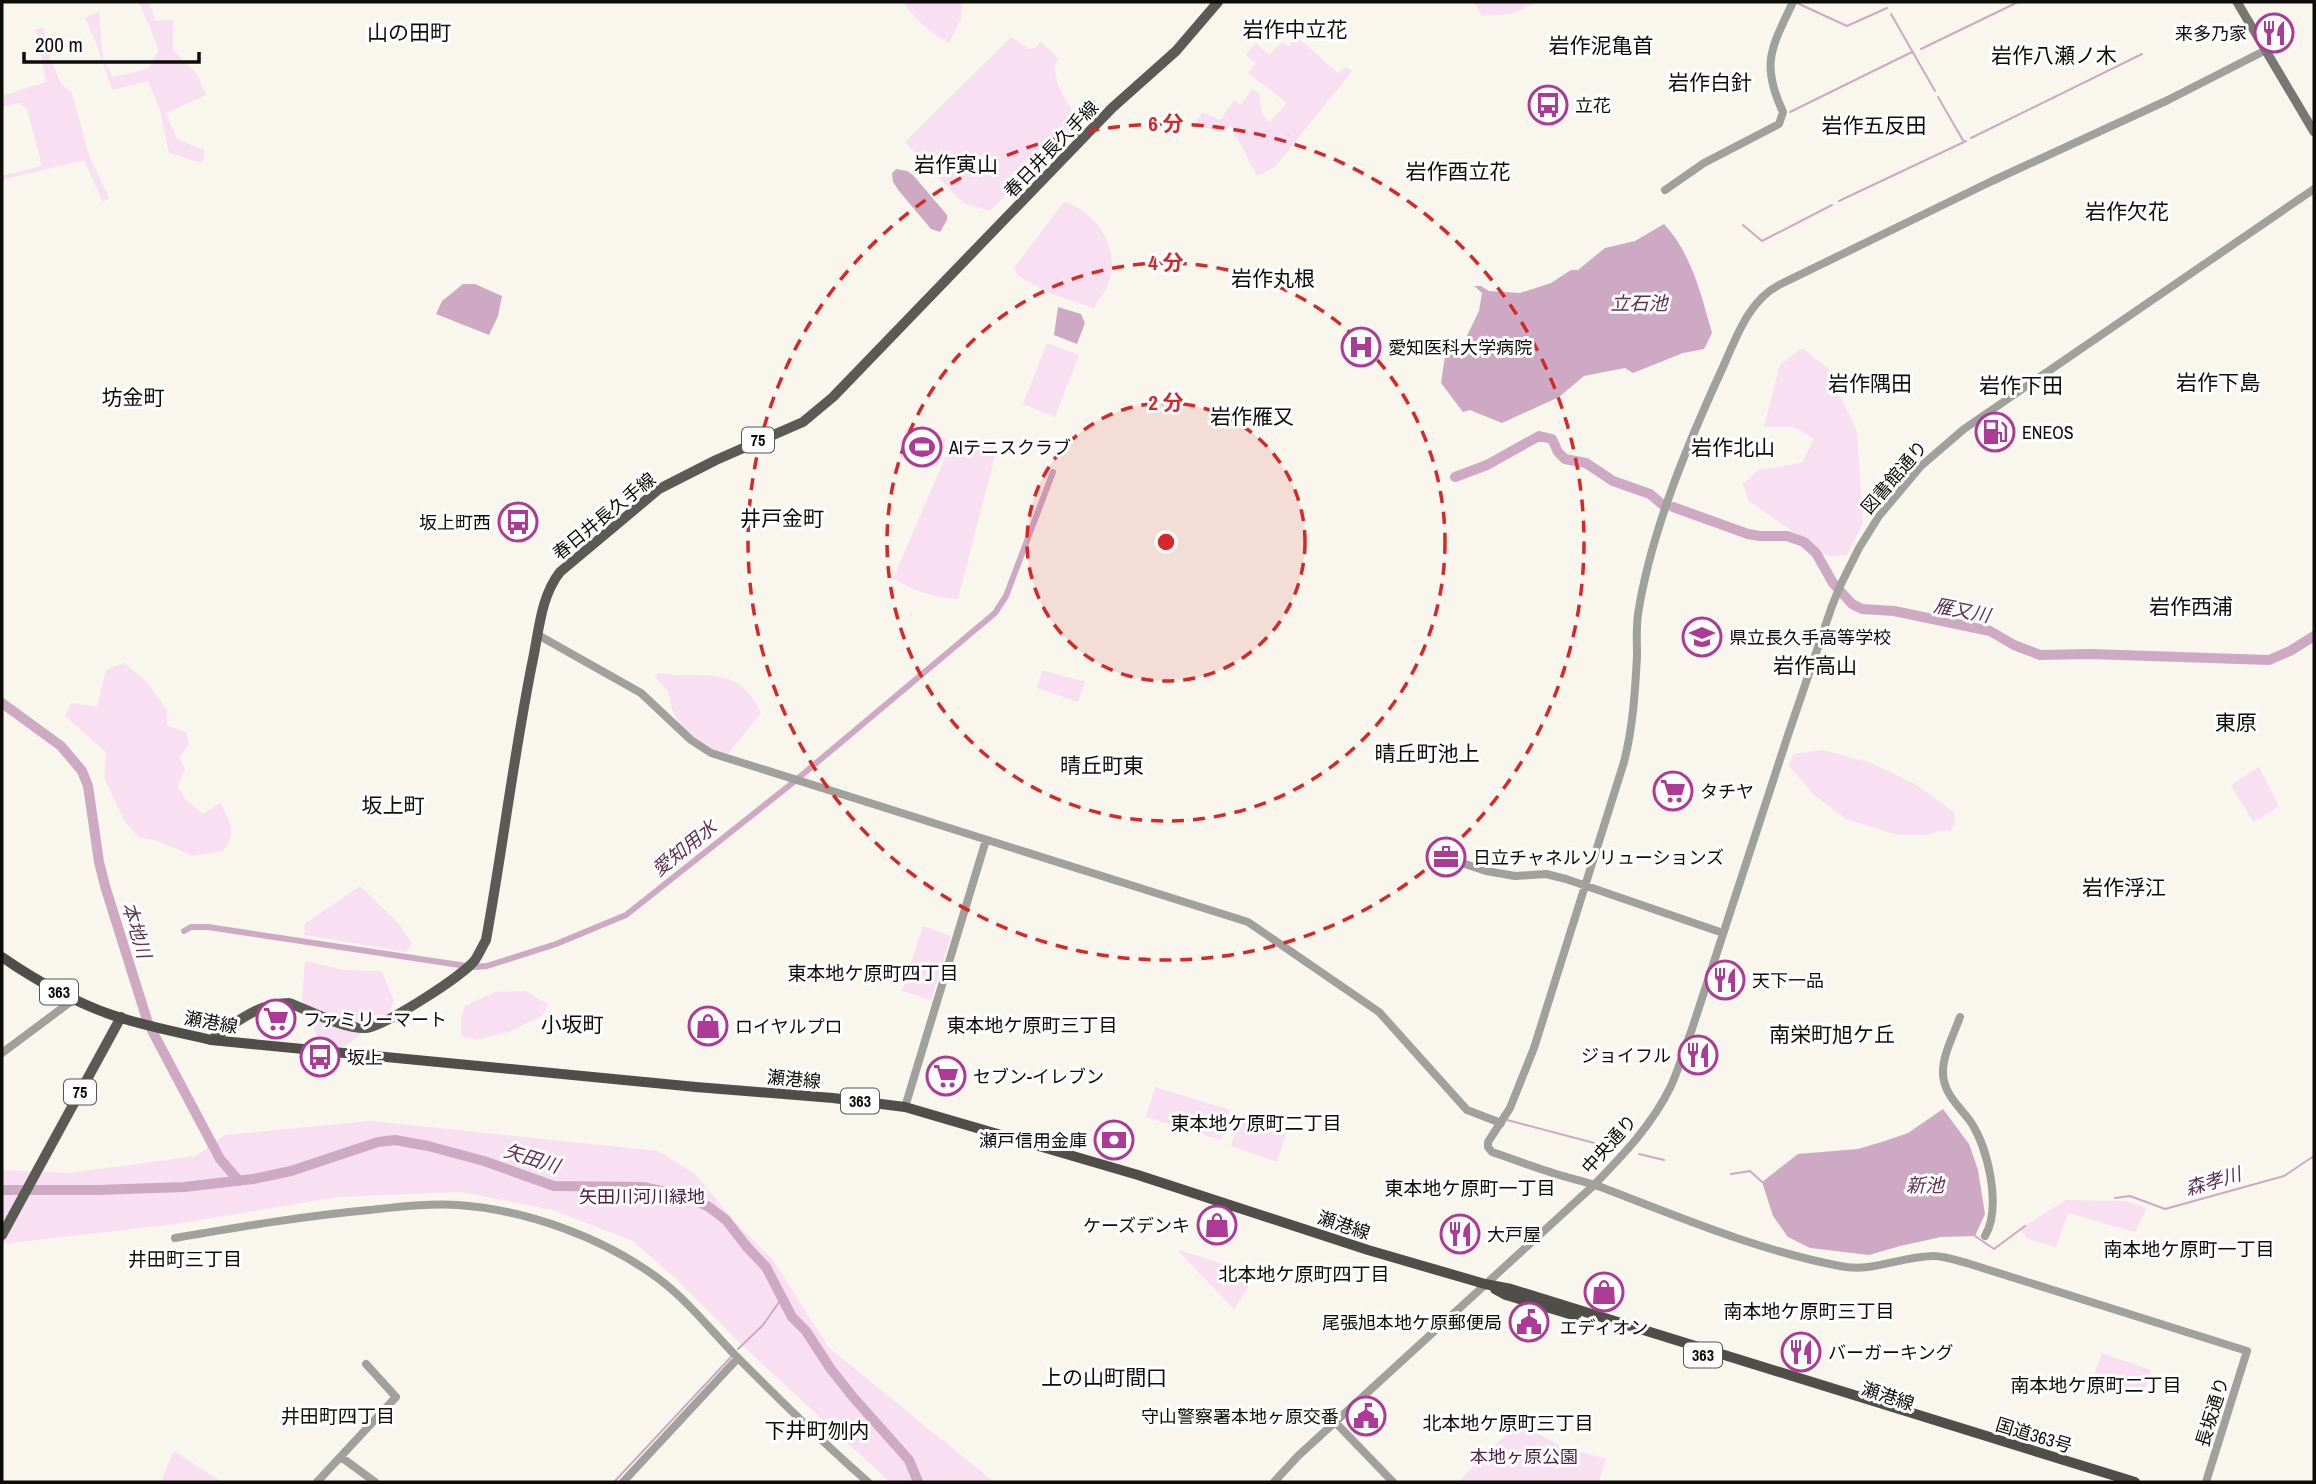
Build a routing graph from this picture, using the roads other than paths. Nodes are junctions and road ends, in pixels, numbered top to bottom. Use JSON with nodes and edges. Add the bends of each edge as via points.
{"nodes":[{"id":1,"x":1219,"y":2,"type":"edge"},
{"id":2,"x":1793,"y":2,"type":"edge"},
{"id":3,"x":2237,"y":2,"type":"edge"},
{"id":4,"x":2266,"y":50,"type":"junction"},
{"id":5,"x":2314,"y":132,"type":"edge"},
{"id":6,"x":2314,"y":188,"type":"edge"},
{"id":7,"x":1665,"y":190,"type":"dead end"},
{"id":8,"x":538,"y":635,"type":"junction"},
{"id":9,"x":1783,"y":754,"type":"joint"},
{"id":10,"x":986,"y":840,"type":"junction"},
{"id":11,"x":1435,"y":854,"type":"dead end"},
{"id":12,"x":1584,"y":886,"type":"junction"},
{"id":13,"x":1723,"y":933,"type":"junction"},
{"id":14,"x":2,"y":957,"type":"edge"},
{"id":15,"x":73,"y":1000,"type":"junction"},
{"id":16,"x":121,"y":1017,"type":"junction"},
{"id":17,"x":1960,"y":1017,"type":"dead end"},
{"id":18,"x":211,"y":1041,"type":"junction"},
{"id":19,"x":2,"y":1053,"type":"edge"},
{"id":20,"x":905,"y":1107,"type":"junction"},
{"id":21,"x":1501,"y":1123,"type":"junction"},
{"id":22,"x":1594,"y":1185,"type":"junction"},
{"id":23,"x":2,"y":1235,"type":"edge"},
{"id":24,"x":1985,"y":1236,"type":"dead end"},
{"id":25,"x":175,"y":1238,"type":"dead end"},
{"id":26,"x":1485,"y":1284,"type":"junction"},
{"id":27,"x":738,"y":1358,"type":"junction"},
{"id":28,"x":366,"y":1364,"type":"dead end"},
{"id":29,"x":1923,"y":1421,"type":"junction"},
{"id":30,"x":1335,"y":1422,"type":"junction"},
{"id":31,"x":341,"y":1457,"type":"junction"},
{"id":32,"x":317,"y":1482,"type":"edge"},
{"id":33,"x":374,"y":1482,"type":"edge"},
{"id":34,"x":623,"y":1482,"type":"edge"},
{"id":35,"x":868,"y":1482,"type":"edge"},
{"id":36,"x":1274,"y":1482,"type":"edge"},
{"id":37,"x":1393,"y":1482,"type":"edge"},
{"id":38,"x":2113,"y":1482,"type":"edge"},
{"id":39,"x":2135,"y":1482,"type":"edge"},
{"id":40,"x":2206,"y":1482,"type":"edge"}],
"edges":[{"from":1,"to":8,"type":"main road","name":"春日井長久手線","number":"75","via":[[833,397],[803,422],[659,489],[559,572],[547,593]]},
{"from":2,"to":7,"type":"street","via":[[1770,59],[1772,82],[1783,112],[1779,124],[1704,163]]},
{"from":3,"to":4,"type":"main road"},
{"from":4,"to":5,"type":"main road"},
{"from":4,"to":12,"type":"street","via":[[1774,287],[1749,314],[1697,424],[1658,534],[1637,618],[1631,736]]},
{"from":6,"to":9,"type":"street","name":"図書館通り","via":[[1964,429],[1903,485],[1868,532],[1836,596]]},
{"from":8,"to":10,"type":"street","via":[[640,693],[711,753]]},
{"from":8,"to":18,"type":"main road","name":"春日井長久手線","number":"75","via":[[486,940],[475,960],[404,1012],[368,1028],[279,1003],[255,1010]]},
{"from":9,"to":13,"type":"street","name":"中央通り"},
{"from":10,"to":20,"type":"street"},
{"from":10,"to":21,"type":"street","via":[[1248,922],[1378,1012],[1467,1110]]},
{"from":11,"to":12,"type":"street","via":[[1486,871],[1515,876],[1546,874]]},
{"from":12,"to":13,"type":"street"},
{"from":12,"to":21,"type":"street","via":[[1534,1048]]},
{"from":13,"to":22,"type":"street","name":"中央通り","via":[[1667,1094],[1636,1140]]},
{"from":14,"to":15,"type":"highway","number":"363"},
{"from":15,"to":16,"type":"highway","number":"363"},
{"from":15,"to":19,"type":"street"},
{"from":16,"to":18,"type":"highway","name":"瀬港線","number":"363"},
{"from":16,"to":23,"type":"main road","number":"75"},
{"from":17,"to":24,"type":"street","via":[[1943,1077],[1986,1155],[1993,1209]]},
{"from":18,"to":20,"type":"highway","name":"瀬港線","number":"363"},
{"from":20,"to":26,"type":"highway","name":"瀬港線","number":"363"},
{"from":21,"to":22,"type":"street","via":[[1488,1142],[1489,1150]]},
{"from":22,"to":26,"type":"street","name":"中央通り"},
{"from":22,"to":40,"type":"street","name":"長坂通り","via":[[1732,1237],[1801,1257],[1868,1268],[1936,1256],[2247,1351]]},
{"from":25,"to":27,"type":"street","via":[[404,1206],[459,1205],[515,1215],[626,1255],[662,1281]]},
{"from":26,"to":29,"type":"highway","name":"瀬港線","number":"363","via":[[1506,1295]]},
{"from":26,"to":30,"type":"street","name":"中央通り"},
{"from":27,"to":34,"type":"street"},
{"from":27,"to":35,"type":"street"},
{"from":28,"to":31,"type":"street","via":[[396,1397]]},
{"from":29,"to":38,"type":"highway","name":"国道363号","number":"363"},
{"from":29,"to":39,"type":"highway","name":"国道363号","number":"363"},
{"from":30,"to":36,"type":"street","name":"中央通り"},
{"from":30,"to":37,"type":"street"},
{"from":31,"to":32,"type":"street"},
{"from":31,"to":33,"type":"street"}]}
